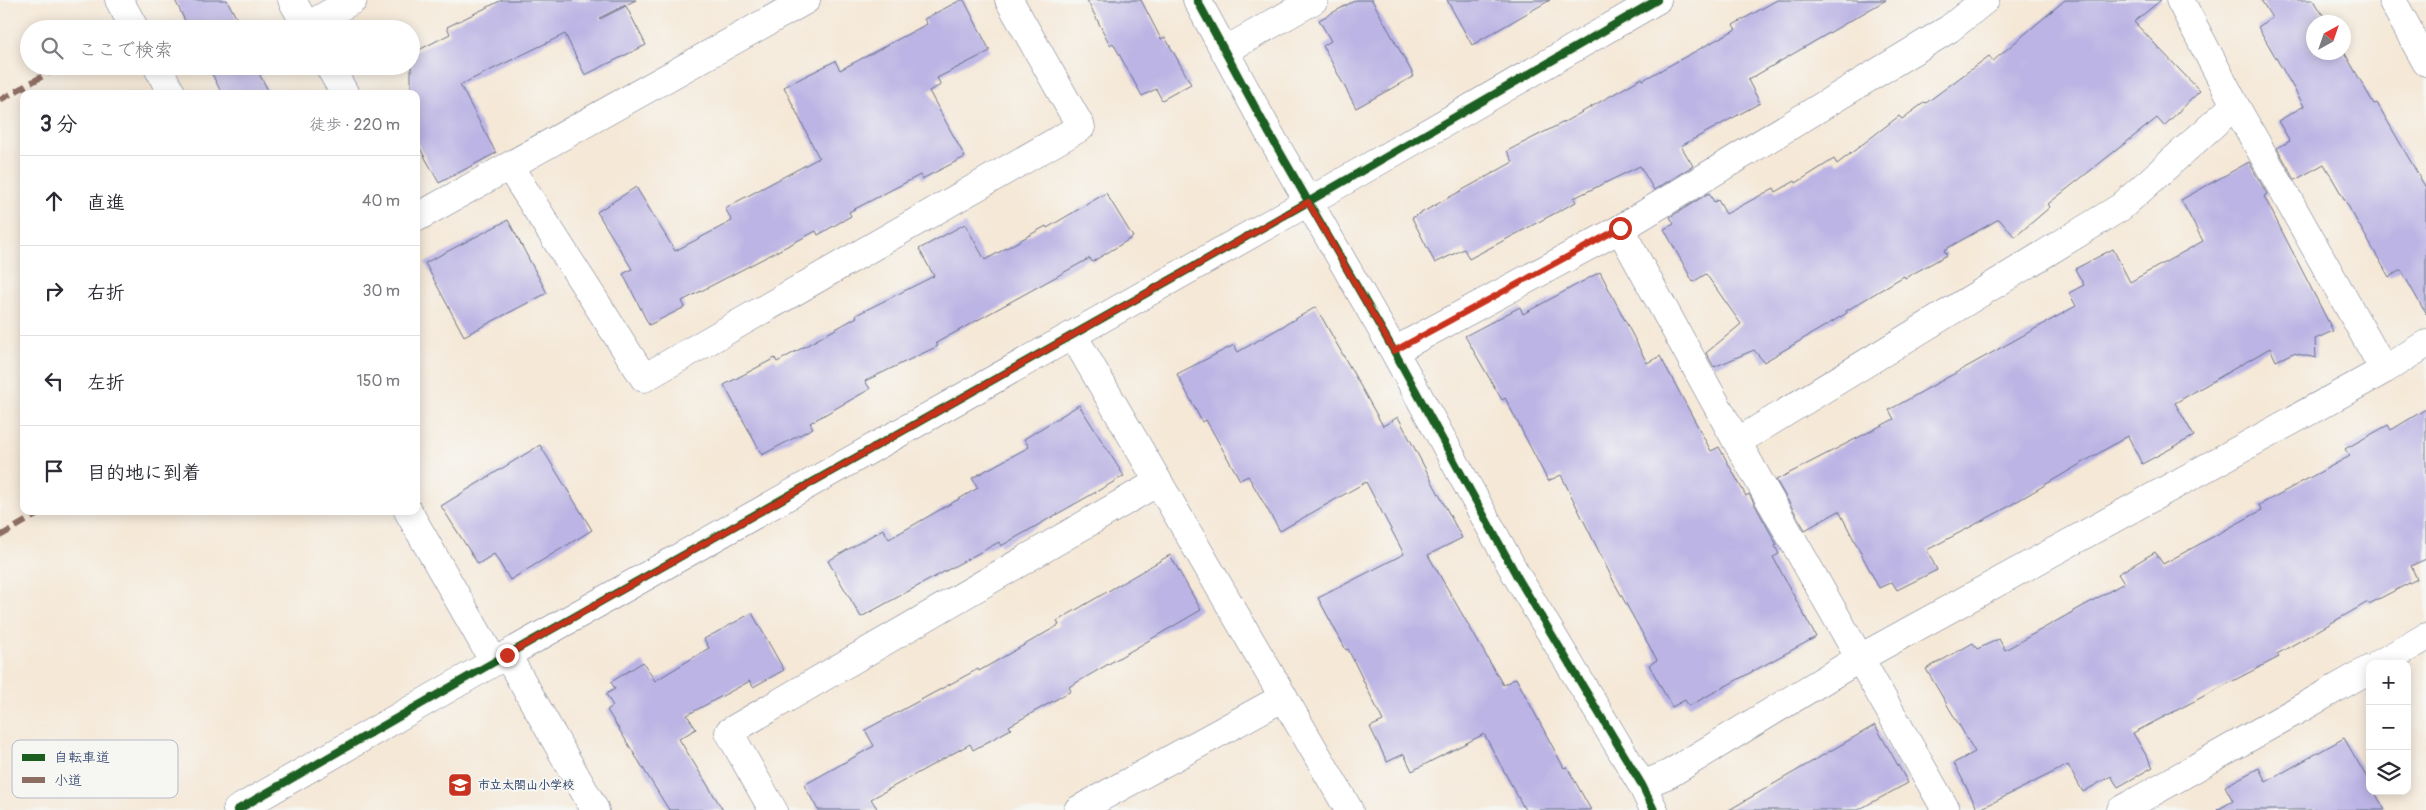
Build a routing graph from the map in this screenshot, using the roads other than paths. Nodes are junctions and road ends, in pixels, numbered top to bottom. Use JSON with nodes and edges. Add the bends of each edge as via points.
{"nodes":[{"id":1,"x":119,"y":0,"type":"edge"},
{"id":2,"x":292,"y":0,"type":"edge"},
{"id":3,"x":353,"y":0,"type":"edge"},
{"id":4,"x":806,"y":0,"type":"edge"},
{"id":5,"x":1010,"y":0,"type":"edge"},
{"id":6,"x":1198,"y":0,"type":"edge"},
{"id":7,"x":1314,"y":0,"type":"edge"},
{"id":8,"x":1657,"y":0,"type":"edge"},
{"id":9,"x":1985,"y":0,"type":"edge"},
{"id":10,"x":2180,"y":0,"type":"edge"},
{"id":11,"x":2392,"y":0,"type":"edge"},
{"id":12,"x":130,"y":20,"type":"edge"},
{"id":13,"x":303,"y":20,"type":"edge"},
{"id":14,"x":320,"y":20,"type":"edge"},
{"id":15,"x":1226,"y":50,"type":"junction"},
{"id":16,"x":2423,"y":52,"type":"edge"},
{"id":17,"x":161,"y":75,"type":"edge"},
{"id":18,"x":334,"y":75,"type":"edge"},
{"id":19,"x":170,"y":90,"type":"edge"},
{"id":20,"x":343,"y":90,"type":"edge"},
{"id":21,"x":2235,"y":105,"type":"junction"},
{"id":22,"x":510,"y":166,"type":"junction"},
{"id":23,"x":1308,"y":202,"type":"junction"},
{"id":24,"x":420,"y":216,"type":"edge"},
{"id":25,"x":1620,"y":228,"type":"junction"},
{"id":26,"x":1073,"y":335,"type":"junction"},
{"id":27,"x":2426,"y":344,"type":"edge"},
{"id":28,"x":1394,"y":351,"type":"junction"},
{"id":29,"x":2384,"y":370,"type":"junction"},
{"id":30,"x":1737,"y":442,"type":"junction"},
{"id":31,"x":1158,"y":482,"type":"junction"},
{"id":32,"x":410,"y":515,"type":"edge"},
{"id":33,"x":2426,"y":637,"type":"edge"},
{"id":34,"x":1860,"y":658,"type":"junction"},
{"id":35,"x":500,"y":659,"type":"junction"},
{"id":36,"x":2386,"y":660,"type":"edge"},
{"id":37,"x":2366,"y":671,"type":"edge"},
{"id":38,"x":1284,"y":697,"type":"junction"},
{"id":39,"x":1642,"y":785,"type":"junction"},
{"id":40,"x":237,"y":810,"type":"edge"},
{"id":41,"x":595,"y":810,"type":"edge"},
{"id":42,"x":773,"y":810,"type":"edge"},
{"id":43,"x":1078,"y":810,"type":"edge"},
{"id":44,"x":1349,"y":810,"type":"edge"},
{"id":45,"x":1654,"y":810,"type":"edge"},
{"id":46,"x":1946,"y":810,"type":"edge"},
{"id":47,"x":2121,"y":810,"type":"edge"}],
"edges":[{"from":1,"to":12,"type":"street"},
{"from":2,"to":13,"type":"street"},
{"from":3,"to":14,"type":"street"},
{"from":4,"to":22,"type":"street"},
{"from":5,"to":22,"type":"street","via":[[1081,128],[644,378]]},
{"from":6,"to":15,"type":"street"},
{"from":7,"to":15,"type":"street"},
{"from":8,"to":23,"type":"street"},
{"from":9,"to":25,"type":"street","via":[[1948,29]]},
{"from":10,"to":21,"type":"street"},
{"from":11,"to":16,"type":"street"},
{"from":15,"to":23,"type":"street"},
{"from":17,"to":19,"type":"street"},
{"from":18,"to":20,"type":"street"},
{"from":21,"to":29,"type":"street"},
{"from":21,"to":30,"type":"street","via":[[2121,208]]},
{"from":22,"to":24,"type":"street"},
{"from":23,"to":26,"type":"street"},
{"from":23,"to":28,"type":"street"},
{"from":25,"to":28,"type":"street"},
{"from":25,"to":30,"type":"street"},
{"from":26,"to":31,"type":"street"},
{"from":26,"to":35,"type":"street"},
{"from":27,"to":29,"type":"street"},
{"from":28,"to":39,"type":"street","via":[[1518,578]]},
{"from":29,"to":34,"type":"street"},
{"from":30,"to":34,"type":"street"},
{"from":31,"to":38,"type":"street"},
{"from":31,"to":42,"type":"street","via":[[729,732]]},
{"from":32,"to":35,"type":"street"},
{"from":33,"to":36,"type":"street"},
{"from":34,"to":39,"type":"street","via":[[1669,774]]},
{"from":34,"to":46,"type":"street"},
{"from":35,"to":40,"type":"street"},
{"from":35,"to":41,"type":"street"},
{"from":37,"to":47,"type":"street"},
{"from":38,"to":43,"type":"street"},
{"from":38,"to":44,"type":"street"},
{"from":39,"to":45,"type":"street"}]}
